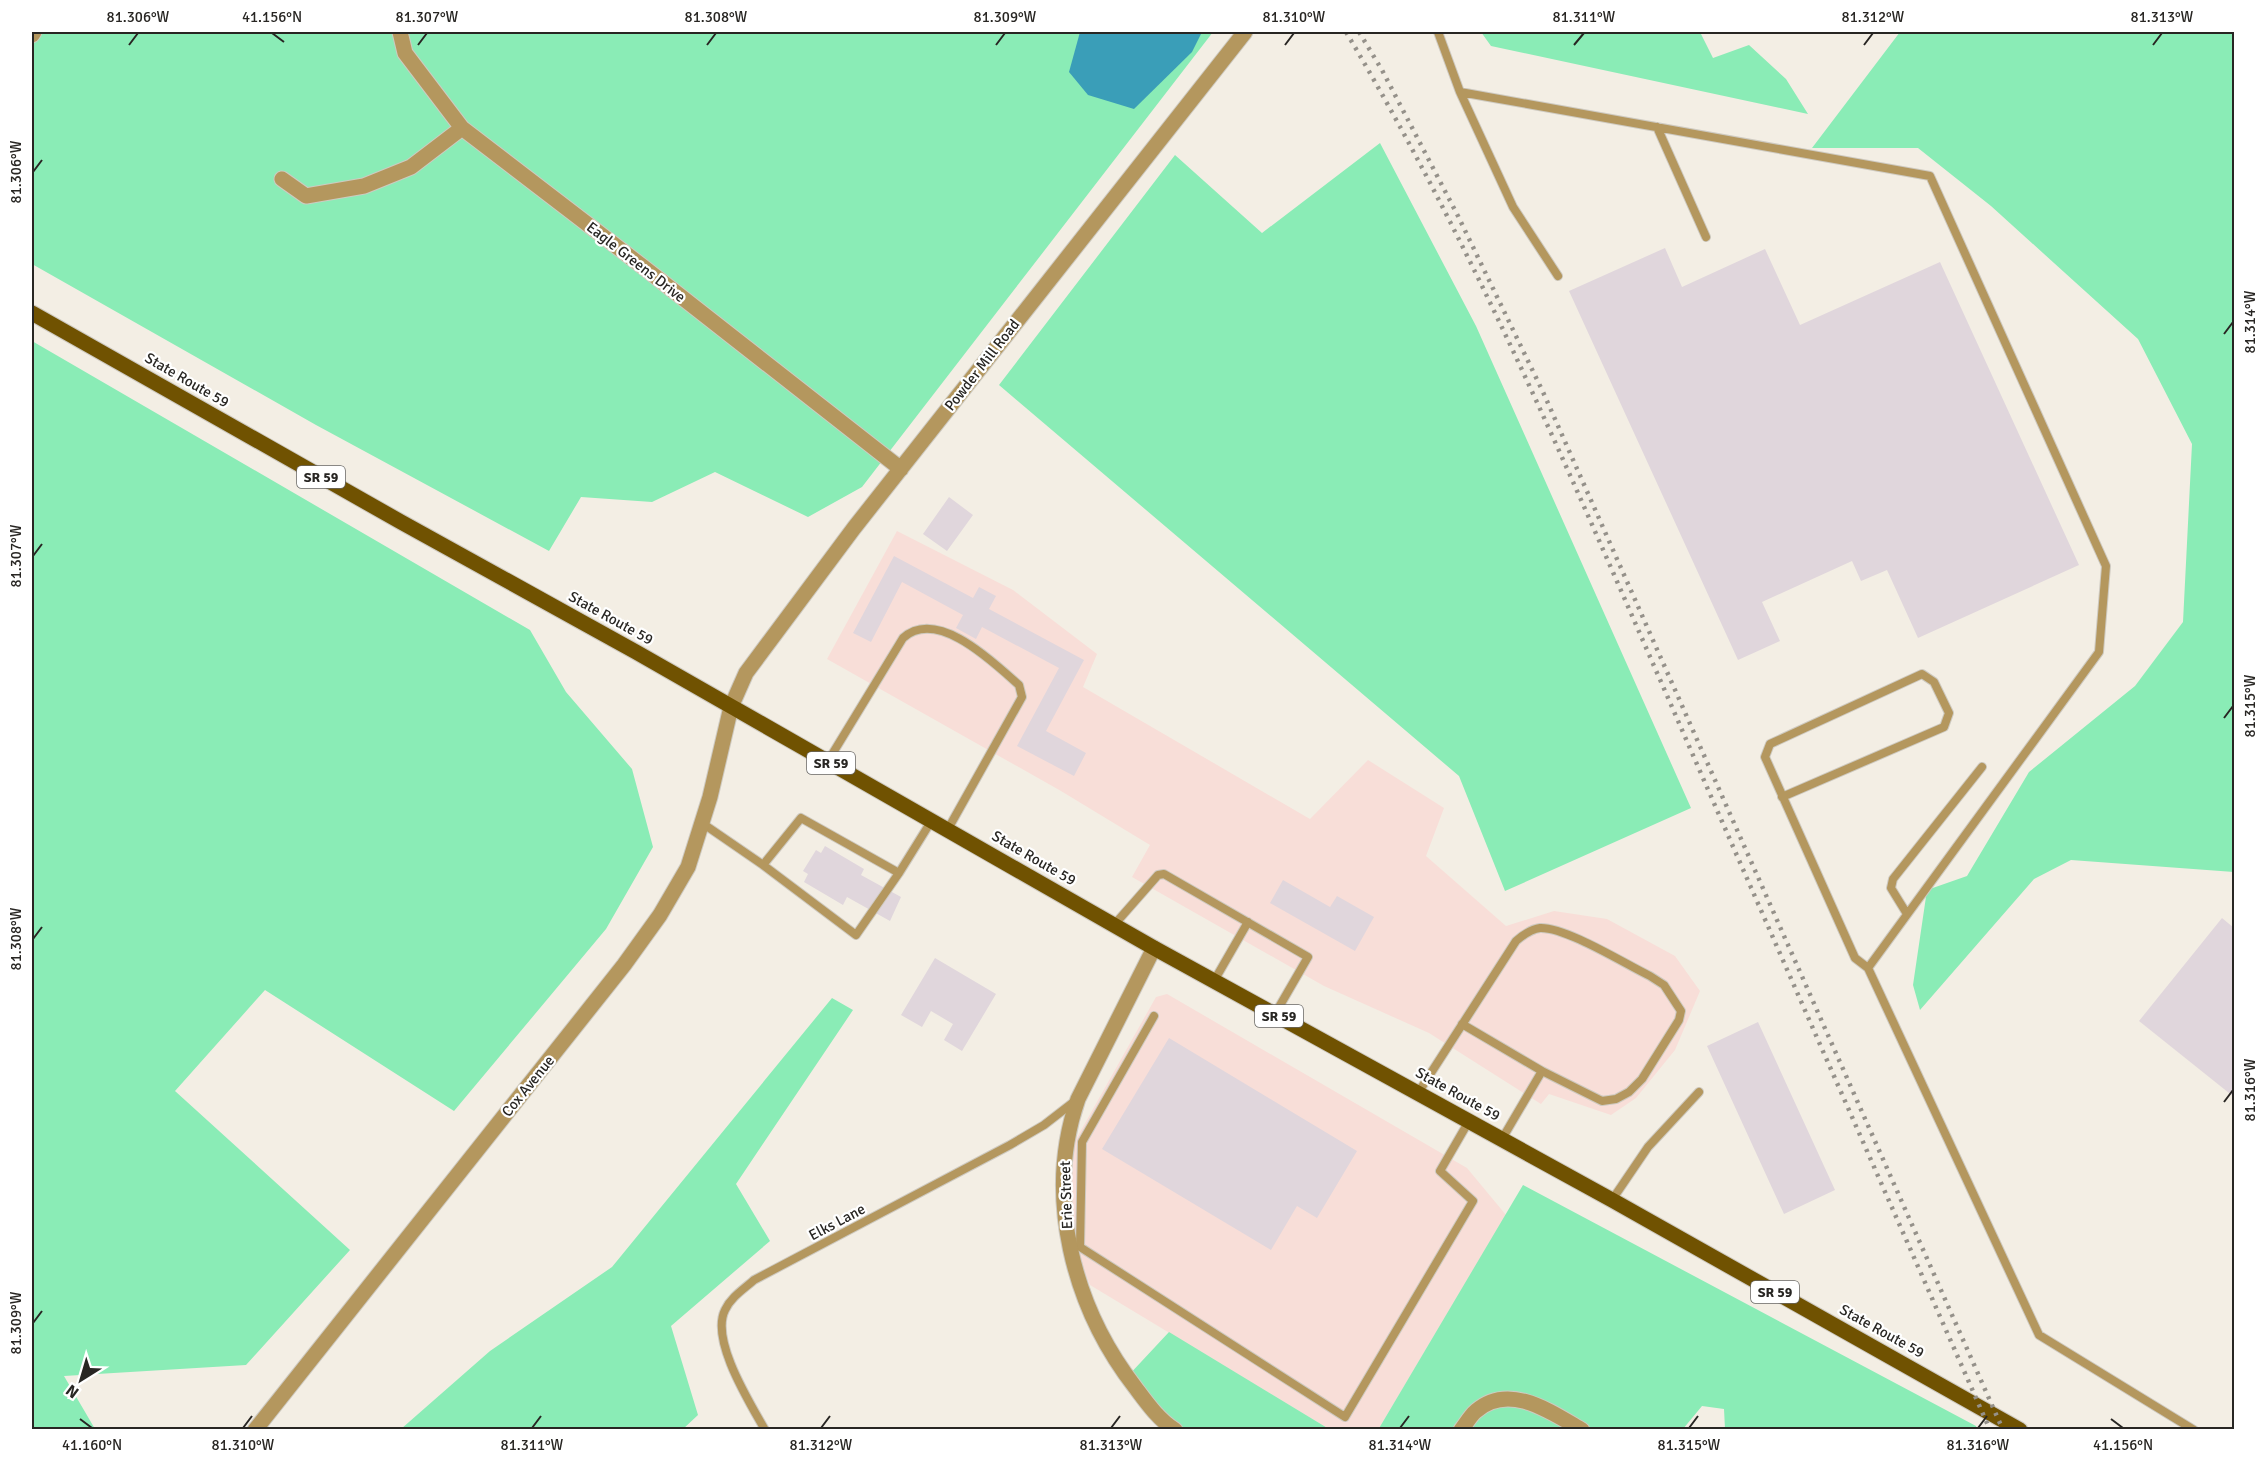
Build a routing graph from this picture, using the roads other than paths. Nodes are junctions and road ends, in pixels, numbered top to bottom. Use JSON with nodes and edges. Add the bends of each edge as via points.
{"nodes":[{"id":1,"x":400,"y":32,"type":"edge"},
{"id":2,"x":1245,"y":32,"type":"edge"},
{"id":3,"x":1438,"y":32,"type":"edge"},
{"id":4,"x":1460,"y":92,"type":"junction"},
{"id":5,"x":1657,"y":127,"type":"junction"},
{"id":6,"x":462,"y":128,"type":"junction"},
{"id":7,"x":282,"y":179,"type":"dead end"},
{"id":8,"x":1706,"y":237,"type":"dead end"},
{"id":9,"x":1558,"y":276,"type":"dead end"},
{"id":10,"x":32,"y":313,"type":"edge"},
{"id":11,"x":901,"y":469,"type":"junction"},
{"id":12,"x":731,"y":707,"type":"junction"},
{"id":13,"x":828,"y":761,"type":"junction"},
{"id":14,"x":1983,"y":767,"type":"dead end"},
{"id":15,"x":1782,"y":797,"type":"junction"},
{"id":16,"x":932,"y":820,"type":"junction"},
{"id":17,"x":702,"y":823,"type":"junction"},
{"id":18,"x":948,"y":829,"type":"junction"},
{"id":19,"x":763,"y":865,"type":"junction"},
{"id":20,"x":899,"y":873,"type":"junction"},
{"id":21,"x":1907,"y":914,"type":"junction"},
{"id":22,"x":1248,"y":922,"type":"junction"},
{"id":23,"x":1114,"y":925,"type":"junction"},
{"id":24,"x":1154,"y":948,"type":"junction"},
{"id":25,"x":1868,"y":968,"type":"junction"},
{"id":26,"x":1214,"y":981,"type":"junction"},
{"id":27,"x":1275,"y":1014,"type":"junction"},
{"id":28,"x":1154,"y":1016,"type":"dead end"},
{"id":29,"x":1462,"y":1024,"type":"junction"},
{"id":30,"x":1542,"y":1071,"type":"junction"},
{"id":31,"x":1699,"y":1092,"type":"dead end"},
{"id":32,"x":1419,"y":1093,"type":"junction"},
{"id":33,"x":1078,"y":1099,"type":"junction"},
{"id":34,"x":1469,"y":1121,"type":"junction"},
{"id":35,"x":1502,"y":1140,"type":"junction"},
{"id":36,"x":1612,"y":1200,"type":"junction"},
{"id":37,"x":1075,"y":1249,"type":"junction"},
{"id":38,"x":1157,"y":1425,"type":"edge"},
{"id":39,"x":255,"y":1430,"type":"edge"},
{"id":40,"x":765,"y":1430,"type":"edge"},
{"id":41,"x":1175,"y":1430,"type":"edge"},
{"id":42,"x":1461,"y":1430,"type":"edge"},
{"id":43,"x":1582,"y":1430,"type":"edge"},
{"id":44,"x":2020,"y":1430,"type":"edge"},
{"id":45,"x":2194,"y":1430,"type":"edge"}],
"edges":[{"from":1,"to":6,"type":"street","name":"Eagle Greens Drive","via":[[405,53]]},
{"from":2,"to":11,"type":"street","name":"Powder Mill Road"},
{"from":3,"to":4,"type":"lane"},
{"from":4,"to":5,"type":"lane"},
{"from":4,"to":9,"type":"lane","via":[[1513,207]]},
{"from":5,"to":8,"type":"lane"},
{"from":5,"to":21,"type":"lane","via":[[1930,176],[2106,566],[2098,652]]},
{"from":6,"to":7,"type":"street","via":[[411,167],[364,186],[306,196]]},
{"from":6,"to":11,"type":"street","name":"Eagle Greens Drive"},
{"from":10,"to":12,"type":"main road","name":"State Route 59","number":"SR 59"},
{"from":11,"to":12,"type":"street","name":"Powder Mill Road","via":[[746,673]]},
{"from":12,"to":13,"type":"main road","name":"State Route 59","number":"SR 59"},
{"from":12,"to":17,"type":"street","name":"Cox Avenue"},
{"from":13,"to":16,"type":"main road","name":"State Route 59","number":"SR 59"},
{"from":13,"to":18,"type":"lane","via":[[903,638],[920,628],[934,628],[956,637],[1019,685],[1022,697]]},
{"from":14,"to":21,"type":"lane","via":[[1893,879],[1891,888]]},
{"from":15,"to":15,"type":"lane","via":[[1765,758],[1770,744],[1922,674],[1934,682],[1949,713],[1944,727]]},
{"from":15,"to":25,"type":"lane","via":[[1855,958]]},
{"from":16,"to":18,"type":"main road","name":"State Route 59","number":"SR 59"},
{"from":16,"to":20,"type":"lane"},
{"from":17,"to":19,"type":"lane"},
{"from":17,"to":39,"type":"street","name":"Cox Avenue","via":[[688,867],[624,965]]},
{"from":18,"to":23,"type":"main road","name":"State Route 59","number":"SR 59"},
{"from":19,"to":20,"type":"lane","via":[[801,818]]},
{"from":19,"to":20,"type":"lane","via":[[856,935]]},
{"from":21,"to":25,"type":"lane"},
{"from":22,"to":23,"type":"lane","via":[[1164,874],[1158,875]]},
{"from":22,"to":26,"type":"lane"},
{"from":22,"to":27,"type":"lane","via":[[1308,957]]},
{"from":23,"to":24,"type":"main road","name":"State Route 59","number":"SR 59"},
{"from":24,"to":26,"type":"main road","name":"State Route 59","number":"SR 59"},
{"from":24,"to":33,"type":"street","name":"Erie Street"},
{"from":25,"to":45,"type":"lane","via":[[2039,1335]]},
{"from":26,"to":27,"type":"main road","name":"State Route 59","number":"SR 59"},
{"from":27,"to":32,"type":"main road","name":"State Route 59","number":"SR 59"},
{"from":28,"to":37,"type":"lane","via":[[1082,1142]]},
{"from":29,"to":30,"type":"lane"},
{"from":29,"to":30,"type":"lane","via":[[1516,940],[1540,928],[1561,932],[1650,976],[1664,986],[1681,1011],[1642,1080],[1616,1099],[1602,1101]]},
{"from":29,"to":32,"type":"lane"},
{"from":30,"to":35,"type":"lane"},
{"from":31,"to":36,"type":"lane","via":[[1648,1147]]},
{"from":32,"to":34,"type":"main road","name":"State Route 59","number":"SR 59"},
{"from":33,"to":37,"type":"street","name":"Erie Street","via":[[1065,1152],[1063,1189]]},
{"from":33,"to":40,"type":"lane","name":"Elks Lane","via":[[1010,1145],[754,1280],[732,1299],[724,1312],[722,1330],[733,1373]]},
{"from":34,"to":35,"type":"main road","name":"State Route 59","number":"SR 59"},
{"from":34,"to":37,"type":"lane","via":[[1440,1171],[1473,1201],[1344,1417]]},
{"from":35,"to":36,"type":"main road","name":"State Route 59","number":"SR 59"},
{"from":36,"to":44,"type":"main road","name":"State Route 59","number":"SR 59"},
{"from":37,"to":38,"type":"street","name":"Erie Street","via":[[1080,1285],[1109,1348]]},
{"from":38,"to":41,"type":"street","name":"Erie Street"},
{"from":42,"to":43,"type":"street","via":[[1476,1411],[1494,1400],[1511,1398],[1538,1405]]}]}
